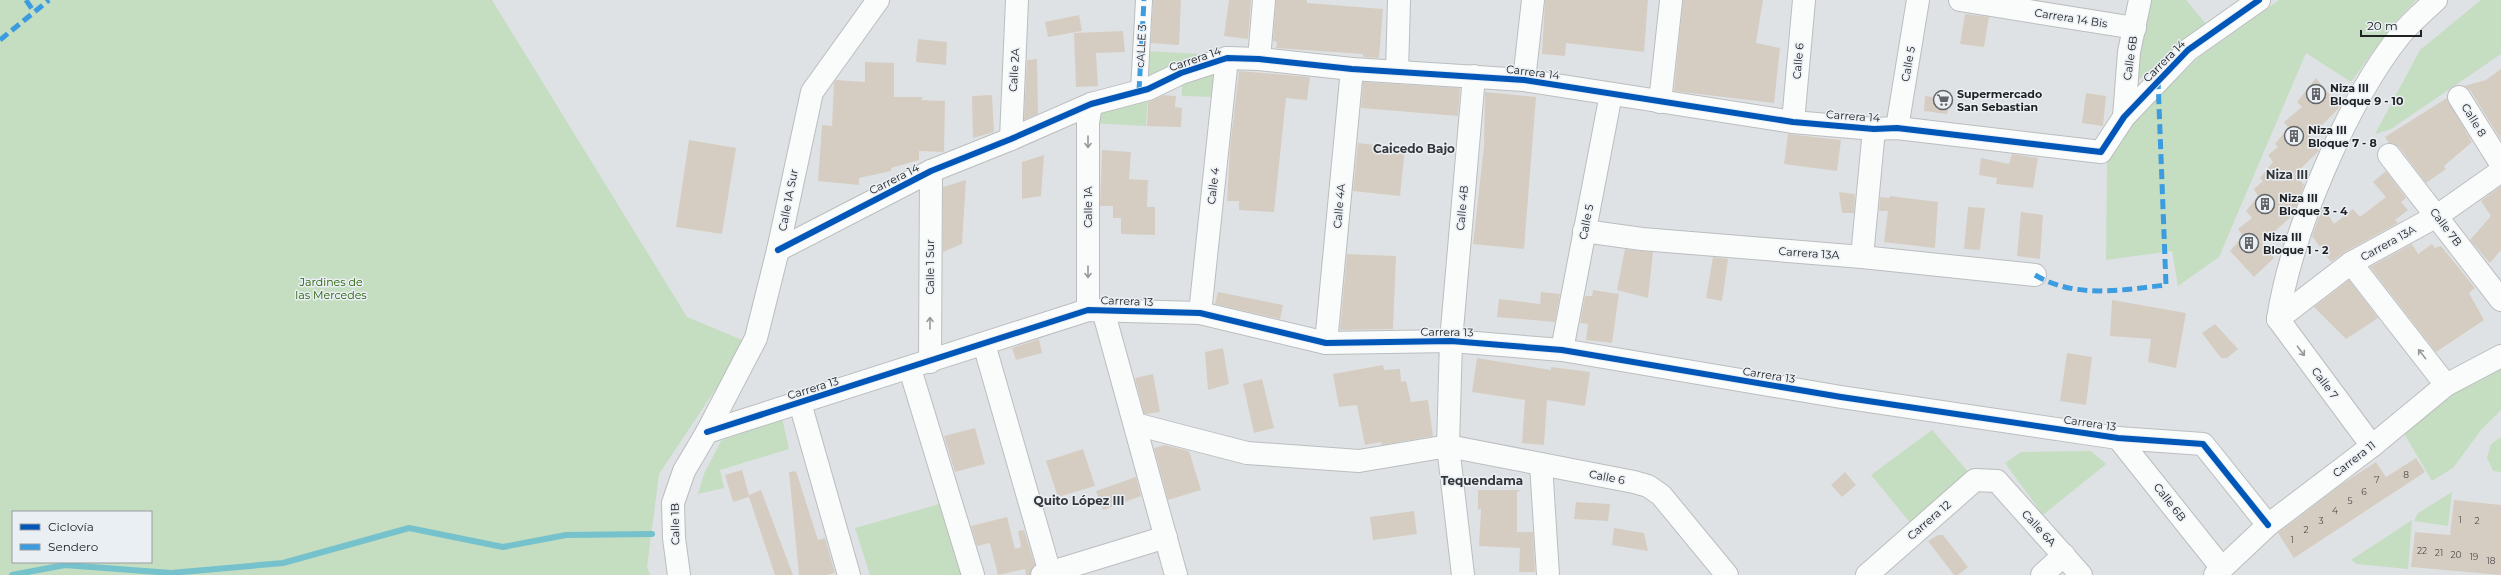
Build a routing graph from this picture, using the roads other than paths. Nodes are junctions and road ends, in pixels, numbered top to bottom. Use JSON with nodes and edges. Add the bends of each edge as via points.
{"nodes":[{"id":1,"x":878,"y":0,"type":"edge"},
{"id":2,"x":1017,"y":0,"type":"edge"},
{"id":3,"x":1144,"y":0,"type":"edge"},
{"id":4,"x":1264,"y":0,"type":"edge"},
{"id":5,"x":1399,"y":0,"type":"edge"},
{"id":6,"x":1533,"y":0,"type":"edge"},
{"id":7,"x":1804,"y":0,"type":"edge"},
{"id":8,"x":1918,"y":0,"type":"edge"},
{"id":9,"x":1960,"y":0,"type":"edge"},
{"id":10,"x":2140,"y":0,"type":"edge"},
{"id":11,"x":2259,"y":0,"type":"edge"},
{"id":12,"x":2436,"y":0,"type":"edge"},
{"id":13,"x":1671,"y":1,"type":"edge"},
{"id":14,"x":2135,"y":28,"type":"junction"},
{"id":15,"x":1227,"y":58,"type":"junction"},
{"id":16,"x":1259,"y":58,"type":"junction"},
{"id":17,"x":1352,"y":68,"type":"junction"},
{"id":18,"x":1397,"y":72,"type":"junction"},
{"id":19,"x":1474,"y":76,"type":"junction"},
{"id":20,"x":1524,"y":80,"type":"junction"},
{"id":21,"x":1139,"y":92,"type":"junction"},
{"id":22,"x":1611,"y":94,"type":"junction"},
{"id":23,"x":2459,"y":97,"type":"dead end"},
{"id":24,"x":1660,"y":102,"type":"junction"},
{"id":25,"x":1091,"y":104,"type":"junction"},
{"id":26,"x":2124,"y":117,"type":"junction"},
{"id":27,"x":1793,"y":122,"type":"junction"},
{"id":28,"x":1897,"y":128,"type":"junction"},
{"id":29,"x":1874,"y":129,"type":"junction"},
{"id":30,"x":1011,"y":140,"type":"junction"},
{"id":31,"x":2389,"y":155,"type":"dead end"},
{"id":32,"x":2501,"y":164,"type":"edge"},
{"id":33,"x":2501,"y":170,"type":"edge"},
{"id":34,"x":931,"y":171,"type":"junction"},
{"id":35,"x":2438,"y":216,"type":"junction"},
{"id":36,"x":1584,"y":231,"type":"junction"},
{"id":37,"x":778,"y":250,"type":"junction"},
{"id":38,"x":1862,"y":257,"type":"junction"},
{"id":39,"x":2352,"y":263,"type":"junction"},
{"id":40,"x":2035,"y":275,"type":"dead end"},
{"id":41,"x":2501,"y":300,"type":"edge"},
{"id":42,"x":1095,"y":310,"type":"junction"},
{"id":43,"x":1200,"y":313,"type":"junction"},
{"id":44,"x":2278,"y":319,"type":"junction"},
{"id":45,"x":1451,"y":341,"type":"junction"},
{"id":46,"x":1326,"y":343,"type":"junction"},
{"id":47,"x":984,"y":344,"type":"junction"},
{"id":48,"x":1562,"y":350,"type":"junction"},
{"id":49,"x":2501,"y":356,"type":"edge"},
{"id":50,"x":930,"y":362,"type":"junction"},
{"id":51,"x":910,"y":369,"type":"junction"},
{"id":52,"x":2446,"y":384,"type":"junction"},
{"id":53,"x":800,"y":403,"type":"junction"},
{"id":54,"x":1134,"y":424,"type":"junction"},
{"id":55,"x":707,"y":432,"type":"junction"},
{"id":56,"x":2118,"y":438,"type":"junction"},
{"id":57,"x":1448,"y":446,"type":"junction"},
{"id":58,"x":2372,"y":446,"type":"junction"},
{"id":59,"x":1541,"y":464,"type":"junction"},
{"id":60,"x":1997,"y":481,"type":"joint"},
{"id":61,"x":2268,"y":525,"type":"junction"},
{"id":62,"x":1166,"y":537,"type":"junction"},
{"id":63,"x":2064,"y":554,"type":"junction"},
{"id":64,"x":2218,"y":571,"type":"edge"},
{"id":65,"x":1046,"y":574,"type":"edge"},
{"id":66,"x":678,"y":575,"type":"edge"},
{"id":67,"x":849,"y":575,"type":"edge"},
{"id":68,"x":973,"y":575,"type":"edge"},
{"id":69,"x":1176,"y":575,"type":"edge"},
{"id":70,"x":1463,"y":575,"type":"edge"},
{"id":71,"x":1548,"y":575,"type":"edge"},
{"id":72,"x":1727,"y":575,"type":"edge"},
{"id":73,"x":1867,"y":575,"type":"edge"},
{"id":74,"x":2042,"y":575,"type":"edge"},
{"id":75,"x":2081,"y":575,"type":"edge"}],
"edges":[{"from":1,"to":37,"type":"street","name":"Calle 1A Sur","via":[[812,92]]},
{"from":2,"to":30,"type":"street","name":"Calle 2A"},
{"from":3,"to":21,"type":"street","name":"cALLE 3"},
{"from":4,"to":16,"type":"street"},
{"from":5,"to":18,"type":"street"},
{"from":6,"to":20,"type":"street"},
{"from":7,"to":27,"type":"street","name":"Calle 6"},
{"from":8,"to":28,"type":"street","name":"Calle 5"},
{"from":9,"to":14,"type":"street","name":"Carrera 14 Bis"},
{"from":10,"to":14,"type":"street","name":"Calle 6B"},
{"from":11,"to":26,"type":"street","name":"Carrera 14","via":[[2188,50]]},
{"from":12,"to":44,"type":"street","via":[[2401,33],[2365,86],[2330,159],[2296,245]]},
{"from":13,"to":24,"type":"street"},
{"from":14,"to":26,"type":"street","name":"Calle 6B","via":[[2129,52]]},
{"from":15,"to":16,"type":"street","name":"Carrera 14"},
{"from":15,"to":21,"type":"street","name":"Carrera 14","via":[[1181,73]]},
{"from":15,"to":43,"type":"street","name":"Calle 4"},
{"from":16,"to":17,"type":"street","name":"Carrera 14"},
{"from":17,"to":18,"type":"street","name":"Carrera 14"},
{"from":17,"to":46,"type":"street","name":"Calle 4A"},
{"from":18,"to":19,"type":"street","name":"Carrera 14"},
{"from":19,"to":20,"type":"street","name":"Carrera 14"},
{"from":19,"to":45,"type":"street","name":"Calle 4B"},
{"from":20,"to":22,"type":"street","name":"Carrera 14"},
{"from":21,"to":25,"type":"street","name":"Carrera 14"},
{"from":22,"to":24,"type":"street","name":"Carrera 14"},
{"from":22,"to":36,"type":"street","name":"Calle 5"},
{"from":23,"to":32,"type":"street","name":"Calle 8"},
{"from":24,"to":27,"type":"street","name":"Carrera 14"},
{"from":25,"to":30,"type":"street","name":"Carrera 14"},
{"from":25,"to":42,"type":"street","name":"Calle 1A","one_way":true,"via":[[1088,124]]},
{"from":26,"to":28,"type":"street","name":"Carrera 14","via":[[2101,152]]},
{"from":27,"to":29,"type":"street","name":"Carrera 14"},
{"from":28,"to":29,"type":"street","name":"Carrera 14"},
{"from":29,"to":38,"type":"street"},
{"from":30,"to":34,"type":"street","name":"Carrera 14"},
{"from":31,"to":35,"type":"street","name":"Calle 7B"},
{"from":33,"to":35,"type":"street","name":"Carrera 13A"},
{"from":34,"to":37,"type":"street","name":"Carrera 14"},
{"from":50,"to":34,"type":"street","name":"Calle 1 Sur","one_way":true},
{"from":35,"to":39,"type":"street","name":"Carrera 13A"},
{"from":35,"to":41,"type":"street","name":"Calle 7B"},
{"from":36,"to":38,"type":"street","name":"Carrera 13A","via":[[1715,246]]},
{"from":36,"to":48,"type":"street","name":"Calle 5"},
{"from":37,"to":55,"type":"street","name":"Calle 1A Sur","via":[[756,338]]},
{"from":38,"to":40,"type":"street","name":"Carrera 13A"},
{"from":39,"to":44,"type":"street","name":"Carrera 13A"},
{"from":52,"to":39,"type":"street","one_way":true},
{"from":42,"to":43,"type":"street","name":"Carrera 13"},
{"from":42,"to":47,"type":"street","name":"Carrera 13"},
{"from":42,"to":54,"type":"street","name":"Calle 1A"},
{"from":43,"to":46,"type":"street","name":"Carrera 13"},
{"from":44,"to":58,"type":"street","name":"Calle 7","one_way":true},
{"from":45,"to":46,"type":"street","name":"Carrera 13"},
{"from":45,"to":48,"type":"street","name":"Carrera 13"},
{"from":45,"to":57,"type":"street","name":"Calle 4B"},
{"from":47,"to":50,"type":"street","name":"Carrera 13"},
{"from":47,"to":65,"type":"street"},
{"from":48,"to":56,"type":"street","name":"Carrera 13","via":[[1841,397]]},
{"from":49,"to":52,"type":"street","name":"Carrera 11"},
{"from":50,"to":51,"type":"street","name":"Carrera 13"},
{"from":51,"to":53,"type":"street","name":"Carrera 13"},
{"from":51,"to":68,"type":"street"},
{"from":52,"to":58,"type":"street","name":"Carrera 11"},
{"from":53,"to":55,"type":"street","name":"Carrera 13"},
{"from":53,"to":67,"type":"street"},
{"from":54,"to":57,"type":"street","via":[[1247,453],[1359,461]]},
{"from":54,"to":62,"type":"street","name":"Calle 1A"},
{"from":55,"to":66,"type":"street","name":"Calle 1B","via":[[684,471],[672,503]]},
{"from":56,"to":61,"type":"street","name":"Carrera 13","via":[[2203,444]]},
{"from":56,"to":64,"type":"street","name":"Calle 6B"},
{"from":57,"to":59,"type":"street","name":"Calle 6"},
{"from":57,"to":70,"type":"street","name":"Calle 4B"},
{"from":58,"to":61,"type":"street","name":"Carrera 11"},
{"from":59,"to":71,"type":"street"},
{"from":59,"to":72,"type":"street","name":"Calle 6","via":[[1648,486],[1661,495]]},
{"from":60,"to":63,"type":"street","name":"Calle 6A"},
{"from":60,"to":73,"type":"street","name":"Carrera 12","via":[[1975,480]]},
{"from":61,"to":64,"type":"street","name":"Carrera 11"},
{"from":62,"to":65,"type":"street"},
{"from":62,"to":69,"type":"street","name":"Calle 1A"},
{"from":63,"to":74,"type":"street"},
{"from":63,"to":75,"type":"street","name":"Calle 6A"}]}
